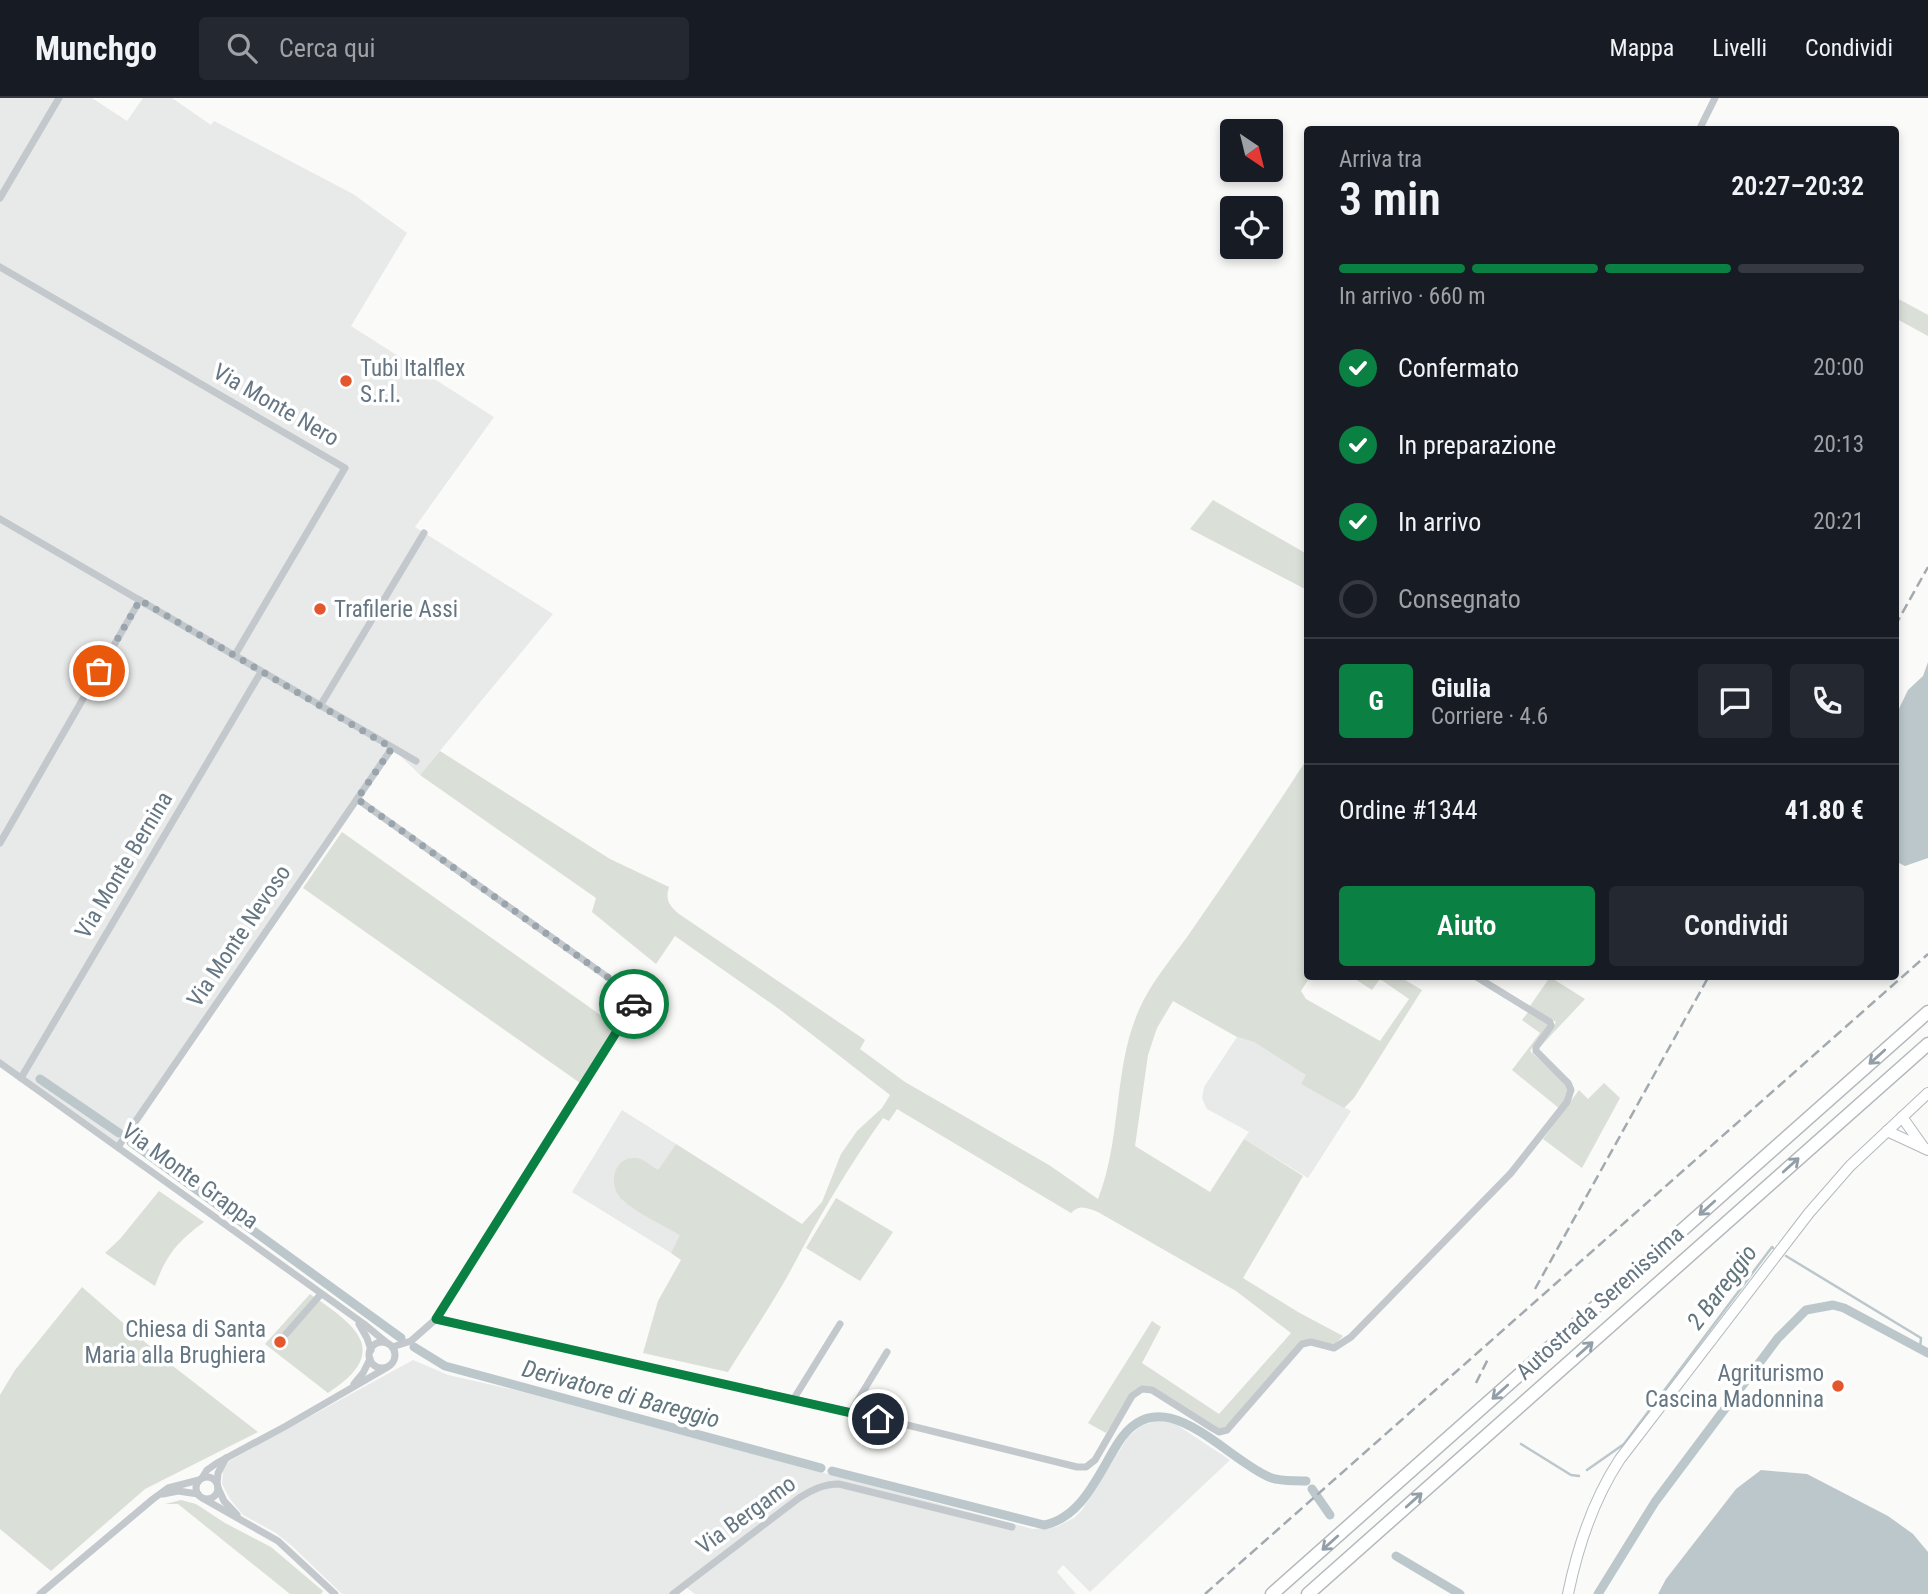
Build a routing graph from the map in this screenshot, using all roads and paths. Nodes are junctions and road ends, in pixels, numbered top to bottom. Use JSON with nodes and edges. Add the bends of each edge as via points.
{"nodes":[{"id":1,"x":59,"y":98,"type":"edge"},
{"id":2,"x":1715,"y":98,"type":"edge"},
{"id":3,"x":1701,"y":126,"type":"edge"},
{"id":4,"x":0,"y":198,"type":"edge"},
{"id":5,"x":0,"y":267,"type":"edge"},
{"id":6,"x":0,"y":519,"type":"edge"},
{"id":7,"x":424,"y":533,"type":"dead end"},
{"id":8,"x":140,"y":600,"type":"junction"},
{"id":9,"x":235,"y":655,"type":"junction"},
{"id":10,"x":261,"y":672,"type":"junction"},
{"id":11,"x":320,"y":706,"type":"junction"},
{"id":12,"x":392,"y":748,"type":"junction"},
{"id":13,"x":416,"y":761,"type":"dead end"},
{"id":14,"x":357,"y":799,"type":"junction"},
{"id":15,"x":0,"y":843,"type":"edge"},
{"id":16,"x":1482,"y":980,"type":"edge"},
{"id":17,"x":1928,"y":1012,"type":"edge"},
{"id":18,"x":1928,"y":1044,"type":"edge"},
{"id":19,"x":0,"y":1063,"type":"edge"},
{"id":20,"x":21,"y":1078,"type":"junction"},
{"id":21,"x":1928,"y":1093,"type":"edge"},
{"id":22,"x":1902,"y":1116,"type":"junction"},
{"id":23,"x":1886,"y":1132,"type":"junction"},
{"id":24,"x":118,"y":1147,"type":"junction"},
{"id":25,"x":1926,"y":1149,"type":"edge"},
{"id":26,"x":321,"y":1294,"type":"junction"},
{"id":27,"x":436,"y":1319,"type":"junction"},
{"id":28,"x":356,"y":1320,"type":"junction"},
{"id":29,"x":840,"y":1324,"type":"dead end"},
{"id":30,"x":286,"y":1334,"type":"dead end"},
{"id":31,"x":411,"y":1341,"type":"junction"},
{"id":32,"x":390,"y":1345,"type":"junction"},
{"id":33,"x":371,"y":1350,"type":"junction"},
{"id":34,"x":887,"y":1352,"type":"dead end"},
{"id":35,"x":370,"y":1359,"type":"junction"},
{"id":36,"x":395,"y":1359,"type":"junction"},
{"id":37,"x":386,"y":1368,"type":"junction"},
{"id":38,"x":349,"y":1389,"type":"junction"},
{"id":39,"x":793,"y":1400,"type":"junction"},
{"id":40,"x":850,"y":1413,"type":"junction"},
{"id":41,"x":226,"y":1458,"type":"junction"},
{"id":42,"x":201,"y":1479,"type":"junction"},
{"id":43,"x":217,"y":1485,"type":"junction"},
{"id":44,"x":201,"y":1497,"type":"junction"},
{"id":45,"x":153,"y":1499,"type":"junction"},
{"id":46,"x":240,"y":1518,"type":"junction"},
{"id":47,"x":1012,"y":1527,"type":"dead end"},
{"id":48,"x":329,"y":1592,"type":"edge"},
{"id":49,"x":40,"y":1594,"type":"edge"},
{"id":50,"x":673,"y":1594,"type":"edge"},
{"id":51,"x":1272,"y":1594,"type":"edge"},
{"id":52,"x":1308,"y":1594,"type":"edge"},
{"id":53,"x":1569,"y":1594,"type":"edge"}],
"edges":[{"from":1,"to":4,"type":"street"},
{"from":2,"to":3,"type":"street"},
{"from":5,"to":9,"type":"street","name":"Via Monte Nero","via":[[345,468]]},
{"from":6,"to":8,"type":"street"},
{"from":7,"to":11,"type":"street"},
{"from":8,"to":9,"type":"street"},
{"from":8,"to":15,"type":"street"},
{"from":9,"to":10,"type":"street"},
{"from":10,"to":11,"type":"street"},
{"from":10,"to":20,"type":"street","name":"Via Monte Bernina"},
{"from":11,"to":12,"type":"street"},
{"from":12,"to":13,"type":"street"},
{"from":12,"to":14,"type":"street","name":"Via Monte Nevoso"},
{"from":14,"to":24,"type":"street","name":"Via Monte Nevoso"},
{"from":14,"to":27,"type":"street","via":[[637,998]]},
{"from":16,"to":40,"type":"street","via":[[1550,1022],[1536,1051],[1568,1083],[1570,1095],[1511,1172],[1343,1344],[1334,1348],[1303,1344],[1227,1430],[1212,1428],[1152,1390],[1142,1389],[1132,1396],[1095,1460],[1082,1468]]},
{"from":17,"to":51,"type":"highway","name":"Autostrada Serenissima","one_way":true},
{"from":52,"to":18,"type":"highway","name":"Autostrada Serenissima","one_way":true},
{"from":19,"to":20,"type":"street","name":"Via Monte Grappa"},
{"from":20,"to":24,"type":"street","name":"Via Monte Grappa"},
{"from":21,"to":22,"type":"street"},
{"from":22,"to":23,"type":"street"},
{"from":22,"to":25,"type":"street"},
{"from":23,"to":25,"type":"street"},
{"from":23,"to":53,"type":"street","via":[[1809,1213],[1620,1459],[1594,1505]]},
{"from":24,"to":26,"type":"street","name":"Via Monte Grappa"},
{"from":26,"to":28,"type":"street","name":"Via Monte Grappa"},
{"from":26,"to":30,"type":"street"},
{"from":27,"to":31,"type":"street"},
{"from":27,"to":39,"type":"street"},
{"from":28,"to":32,"type":"street","name":"Via Monte Grappa"},
{"from":28,"to":33,"type":"street","name":"Via Monte Grappa"},
{"from":29,"to":39,"type":"street"},
{"from":31,"to":32,"type":"street"},
{"from":31,"to":36,"type":"street"},
{"from":32,"to":33,"type":"street","via":[[379,1343]]},
{"from":32,"to":36,"type":"street"},
{"from":33,"to":35,"type":"street"},
{"from":34,"to":40,"type":"street"},
{"from":35,"to":37,"type":"street","via":[[375,1366]]},
{"from":35,"to":38,"type":"street"},
{"from":36,"to":37,"type":"street"},
{"from":37,"to":38,"type":"street"},
{"from":38,"to":41,"type":"street"},
{"from":39,"to":40,"type":"street"},
{"from":41,"to":42,"type":"street"},
{"from":41,"to":43,"type":"street"},
{"from":42,"to":43,"type":"street","via":[[210,1478]]},
{"from":42,"to":44,"type":"street","via":[[196,1488]]},
{"from":42,"to":45,"type":"street","via":[[168,1488]]},
{"from":43,"to":44,"type":"street","via":[[214,1497]]},
{"from":43,"to":46,"type":"street"},
{"from":44,"to":45,"type":"street","via":[[178,1491]]},
{"from":44,"to":46,"type":"street"},
{"from":45,"to":49,"type":"street"},
{"from":46,"to":48,"type":"street","via":[[278,1541]]},
{"from":47,"to":50,"type":"street","name":"Via Bergamo","via":[[830,1484],[799,1498]]}]}
